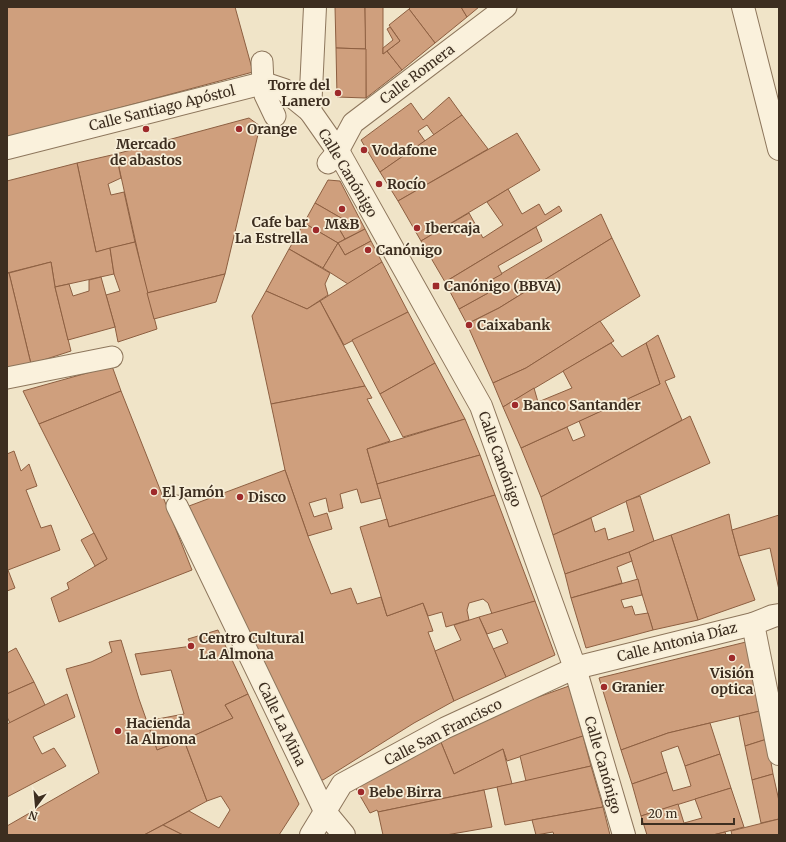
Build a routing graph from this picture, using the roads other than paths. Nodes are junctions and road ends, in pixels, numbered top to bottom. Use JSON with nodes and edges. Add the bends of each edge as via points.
{"nodes":[{"id":1,"x":316,"y":7,"type":"edge"},
{"id":2,"x":506,"y":7,"type":"edge"},
{"id":3,"x":743,"y":7,"type":"edge"},
{"id":4,"x":262,"y":72,"type":"junction"},
{"id":5,"x":310,"y":112,"type":"junction"},
{"id":6,"x":275,"y":116,"type":"dead end"},
{"id":7,"x":7,"y":148,"type":"edge"},
{"id":8,"x":779,"y":149,"type":"edge"},
{"id":9,"x":333,"y":157,"type":"junction"},
{"id":10,"x":112,"y":357,"type":"dead end"},
{"id":11,"x":7,"y":378,"type":"edge"},
{"id":12,"x":177,"y":506,"type":"dead end"},
{"id":13,"x":779,"y":615,"type":"edge"},
{"id":14,"x":753,"y":624,"type":"junction"},
{"id":15,"x":574,"y":668,"type":"junction"},
{"id":16,"x":779,"y":754,"type":"edge"},
{"id":17,"x":325,"y":812,"type":"junction"},
{"id":18,"x":311,"y":835,"type":"edge"},
{"id":19,"x":344,"y":835,"type":"edge"},
{"id":20,"x":624,"y":835,"type":"edge"}],
"edges":[{"from":1,"to":5,"type":"street"},
{"from":2,"to":9,"type":"street","name":"Calle Romera","via":[[353,123]]},
{"from":3,"to":8,"type":"street"},
{"from":4,"to":5,"type":"street"},
{"from":4,"to":6,"type":"street","via":[[265,95]]},
{"from":4,"to":7,"type":"street","name":"Calle Santiago Apóstol"},
{"from":5,"to":9,"type":"street","name":"Calle Canónigo"},
{"from":9,"to":15,"type":"street","name":"Calle Canónigo","via":[[481,406]]},
{"from":10,"to":11,"type":"street"},
{"from":12,"to":17,"type":"street","name":"Calle La Mina"},
{"from":13,"to":14,"type":"street","name":"Calle Antonia Díaz"},
{"from":14,"to":15,"type":"street","name":"Calle Antonia Díaz"},
{"from":14,"to":16,"type":"street"},
{"from":15,"to":17,"type":"street","name":"Calle San Francisco","via":[[445,728],[342,784]]},
{"from":15,"to":20,"type":"street","name":"Calle Canónigo"},
{"from":17,"to":18,"type":"street"},
{"from":17,"to":19,"type":"street"}]}
